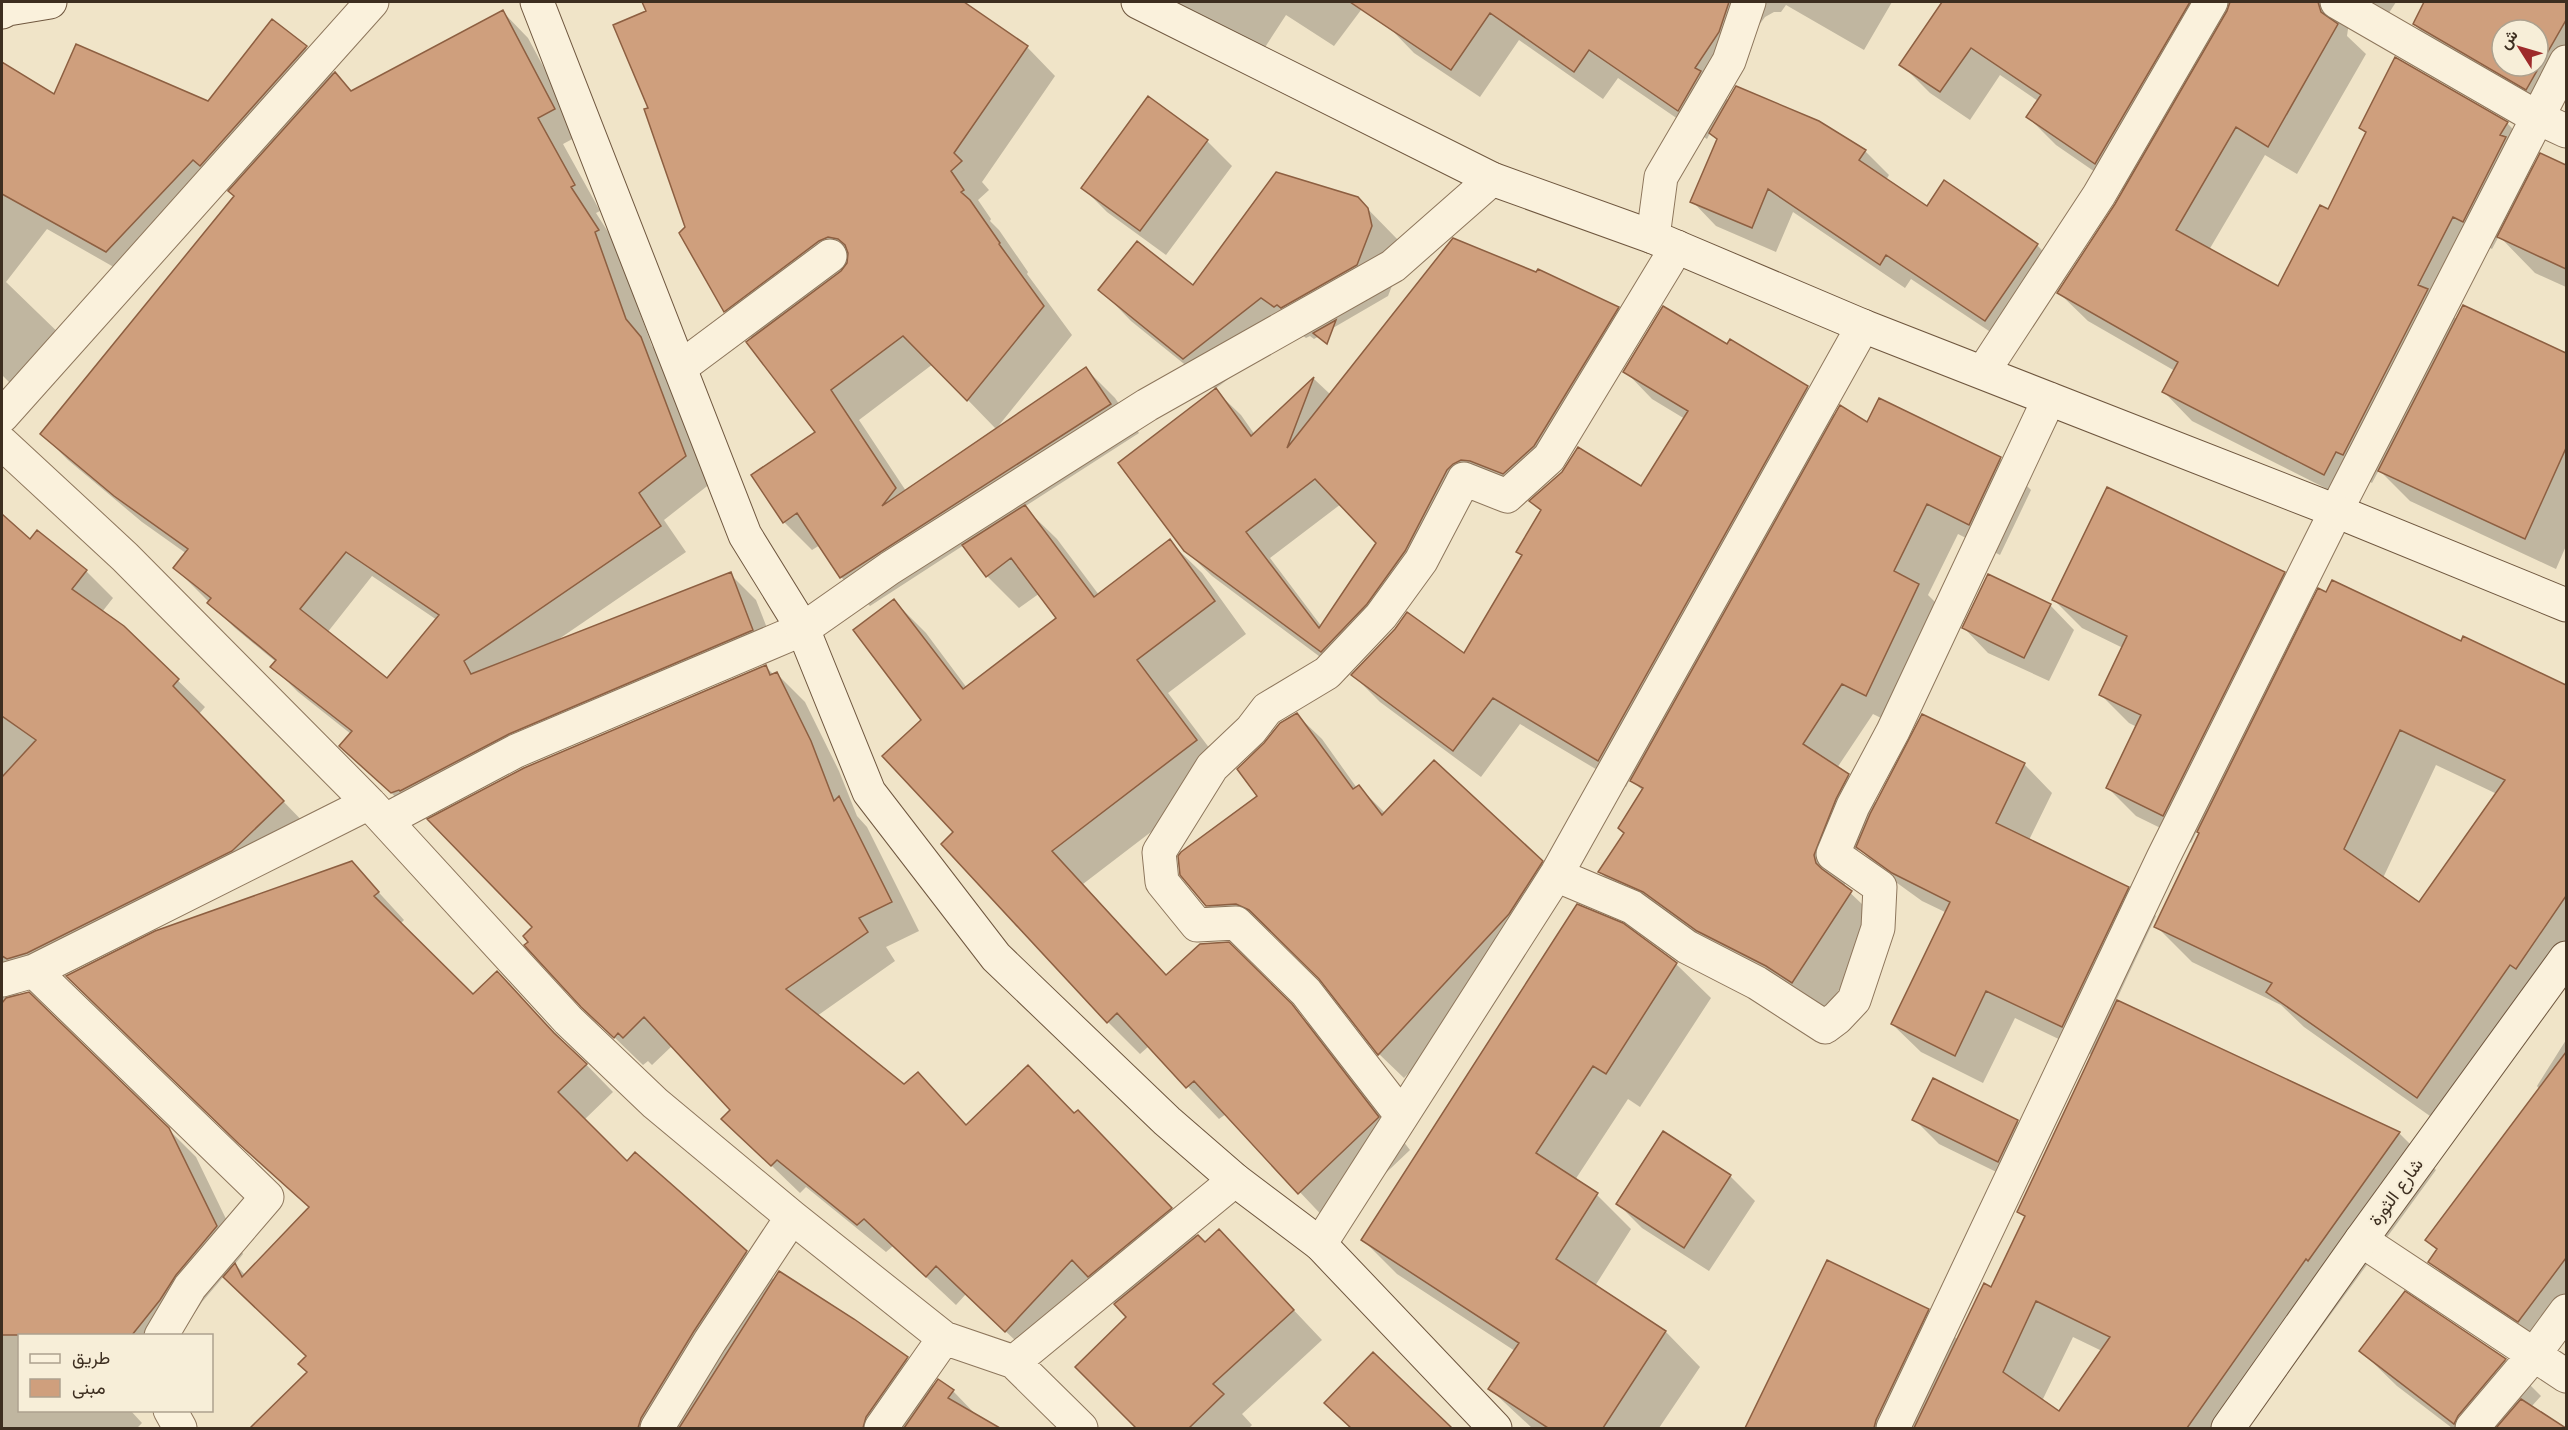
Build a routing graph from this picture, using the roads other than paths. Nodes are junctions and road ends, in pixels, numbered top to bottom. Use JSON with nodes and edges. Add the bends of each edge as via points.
{"nodes":[{"id":1,"x":50,"y":2,"type":"edge"},
{"id":2,"x":372,"y":2,"type":"edge"},
{"id":3,"x":537,"y":2,"type":"edge"},
{"id":4,"x":1138,"y":2,"type":"edge"},
{"id":5,"x":1749,"y":2,"type":"edge"},
{"id":6,"x":2211,"y":2,"type":"edge"},
{"id":7,"x":2337,"y":2,"type":"edge"},
{"id":8,"x":2,"y":12,"type":"edge"},
{"id":9,"x":2566,"y":62,"type":"edge"},
{"id":10,"x":2552,"y":125,"type":"edge"},
{"id":11,"x":1492,"y":179,"type":"junction"},
{"id":12,"x":1665,"y":242,"type":"junction"},
{"id":13,"x":830,"y":256,"type":"dead end"},
{"id":14,"x":1863,"y":326,"type":"junction"},
{"id":15,"x":681,"y":367,"type":"junction"},
{"id":16,"x":1983,"y":372,"type":"junction"},
{"id":17,"x":2049,"y":399,"type":"junction"},
{"id":18,"x":2,"y":416,"type":"edge"},
{"id":19,"x":2,"y":443,"type":"edge"},
{"id":20,"x":2336,"y":511,"type":"junction"},
{"id":21,"x":2566,"y":604,"type":"edge"},
{"id":22,"x":803,"y":629,"type":"junction"},
{"id":23,"x":378,"y":812,"type":"junction"},
{"id":24,"x":1556,"y":875,"type":"junction"},
{"id":25,"x":2566,"y":958,"type":"edge"},
{"id":26,"x":12,"y":974,"type":"edge"},
{"id":27,"x":1401,"y":1116,"type":"junction"},
{"id":28,"x":1235,"y":1180,"type":"junction"},
{"id":29,"x":792,"y":1217,"type":"junction"},
{"id":30,"x":2361,"y":1240,"type":"junction"},
{"id":31,"x":1320,"y":1244,"type":"junction"},
{"id":32,"x":2566,"y":1311,"type":"edge"},
{"id":33,"x":162,"y":1334,"type":"edge"},
{"id":34,"x":944,"y":1338,"type":"junction"},
{"id":35,"x":2534,"y":1356,"type":"junction"},
{"id":36,"x":1014,"y":1362,"type":"junction"},
{"id":37,"x":2566,"y":1376,"type":"edge"},
{"id":38,"x":171,"y":1412,"type":"edge"},
{"id":39,"x":180,"y":1428,"type":"edge"},
{"id":40,"x":657,"y":1428,"type":"edge"},
{"id":41,"x":881,"y":1428,"type":"edge"},
{"id":42,"x":1081,"y":1428,"type":"edge"},
{"id":43,"x":1495,"y":1428,"type":"edge"},
{"id":44,"x":1893,"y":1428,"type":"edge"},
{"id":45,"x":2228,"y":1428,"type":"edge"},
{"id":46,"x":2472,"y":1428,"type":"edge"}],
"edges":[{"from":1,"to":8,"type":"street"},
{"from":2,"to":18,"type":"street"},
{"from":3,"to":15,"type":"street"},
{"from":4,"to":11,"type":"street"},
{"from":5,"to":12,"type":"street","via":[[1729,61],[1661,177]]},
{"from":6,"to":16,"type":"street","via":[[2099,195]]},
{"from":7,"to":10,"type":"street"},
{"from":9,"to":10,"type":"street"},
{"from":10,"to":20,"type":"street"},
{"from":11,"to":12,"type":"street"},
{"from":11,"to":22,"type":"street","via":[[1393,266],[1147,405],[890,568]]},
{"from":12,"to":14,"type":"street"},
{"from":12,"to":27,"type":"street","via":[[1549,458],[1507,496],[1464,479],[1421,561],[1381,616],[1327,673],[1267,709],[1212,767],[1159,852],[1162,882],[1197,925],[1236,923],[1268,952],[1306,992]]},
{"from":13,"to":15,"type":"street"},
{"from":14,"to":16,"type":"street"},
{"from":14,"to":24,"type":"street"},
{"from":15,"to":22,"type":"street","via":[[745,535]]},
{"from":16,"to":17,"type":"street"},
{"from":17,"to":20,"type":"street"},
{"from":17,"to":24,"type":"street","via":[[1833,854],[1880,887],[1878,928],[1854,1000],[1837,1018],[1825,1027],[1757,983],[1688,947],[1632,907]]},
{"from":19,"to":23,"type":"street","via":[[125,557]]},
{"from":20,"to":21,"type":"street"},
{"from":20,"to":44,"type":"street","via":[[2163,858]]},
{"from":22,"to":23,"type":"street"},
{"from":22,"to":28,"type":"street","via":[[869,792],[996,957],[1167,1121]]},
{"from":23,"to":26,"type":"street"},
{"from":23,"to":29,"type":"street","via":[[568,1020],[655,1103]]},
{"from":24,"to":27,"type":"street"},
{"from":25,"to":30,"type":"street","name":"شارع الثورة"},
{"from":26,"to":33,"type":"street","via":[[267,1197],[189,1287]]},
{"from":27,"to":31,"type":"street"},
{"from":28,"to":31,"type":"street"},
{"from":28,"to":36,"type":"street"},
{"from":29,"to":34,"type":"street"},
{"from":29,"to":40,"type":"street"},
{"from":30,"to":35,"type":"street"},
{"from":30,"to":45,"type":"street","name":"شارع الثورة"},
{"from":31,"to":43,"type":"street"},
{"from":32,"to":35,"type":"street"},
{"from":34,"to":36,"type":"street"},
{"from":34,"to":41,"type":"street"},
{"from":35,"to":37,"type":"street"},
{"from":35,"to":46,"type":"street"},
{"from":36,"to":42,"type":"street"},
{"from":38,"to":39,"type":"street"}]}
